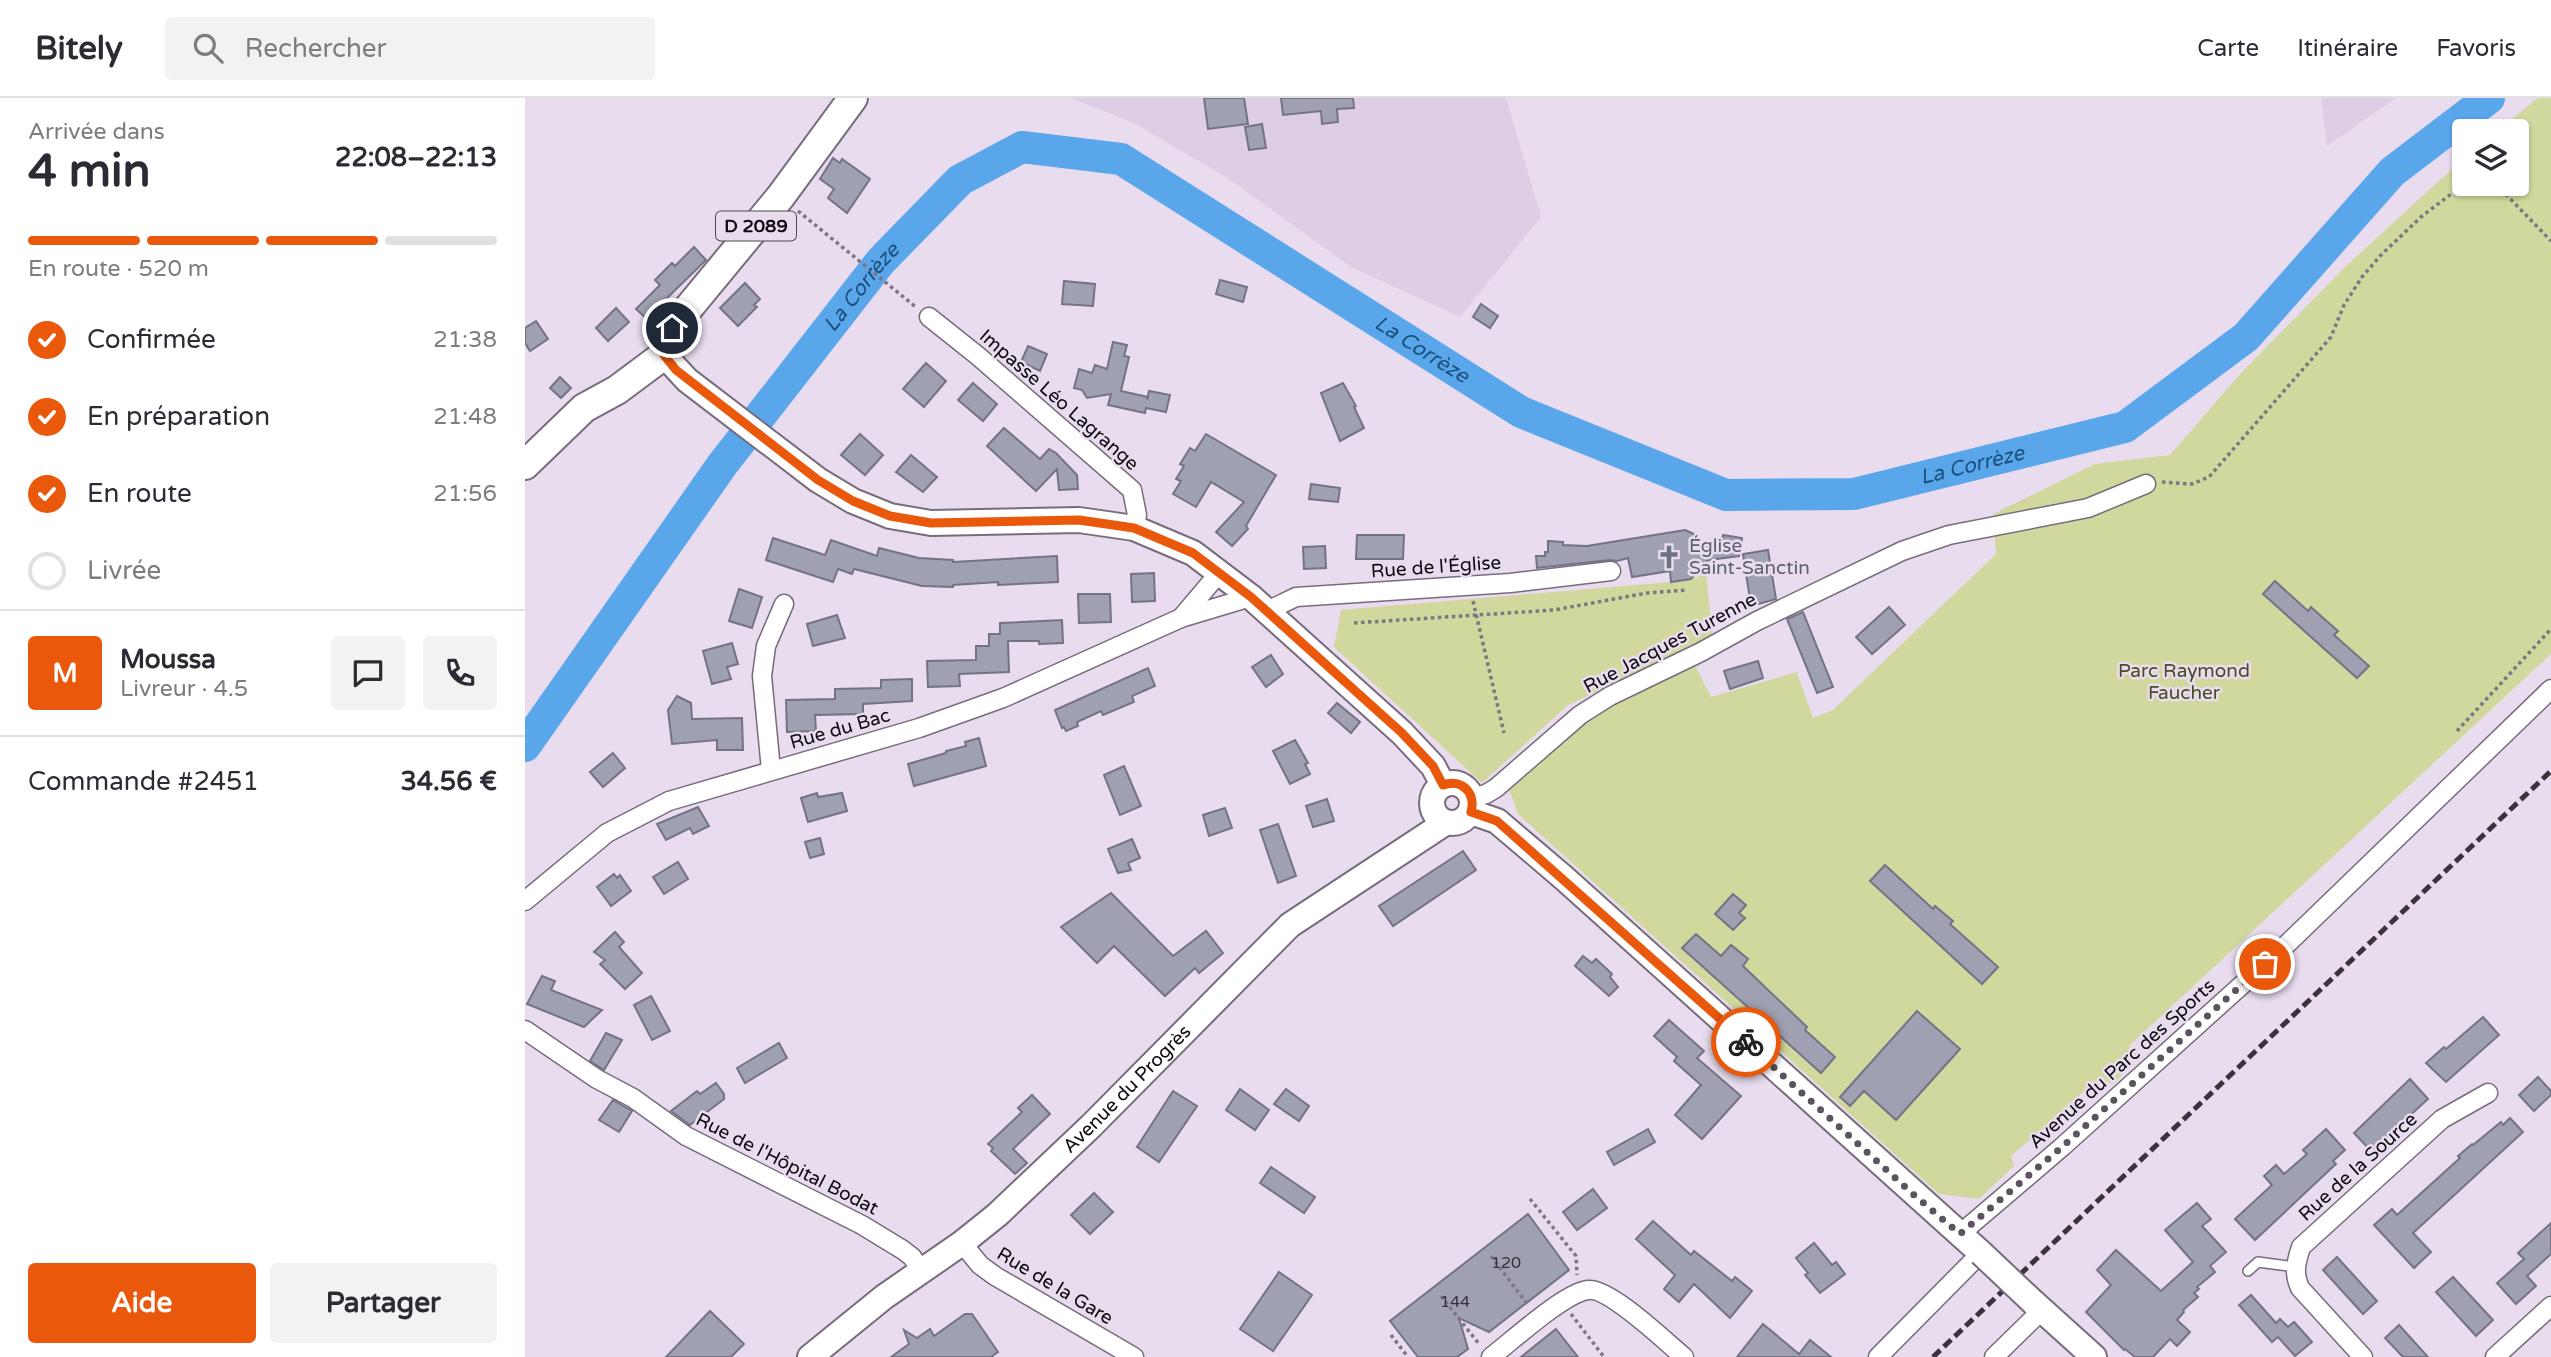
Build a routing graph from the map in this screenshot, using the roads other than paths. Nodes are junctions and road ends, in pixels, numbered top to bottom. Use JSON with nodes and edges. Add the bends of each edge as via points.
{"nodes":[{"id":1,"x":853,"y":98,"type":"edge"},
{"id":2,"x":929,"y":317,"type":"dead end"},
{"id":3,"x":664,"y":355,"type":"junction"},
{"id":4,"x":525,"y":465,"type":"edge"},
{"id":5,"x":2146,"y":484,"type":"road end"},
{"id":6,"x":1134,"y":528,"type":"junction"},
{"id":7,"x":1611,"y":571,"type":"dead end"},
{"id":8,"x":1219,"y":573,"type":"junction"},
{"id":9,"x":784,"y":604,"type":"dead end"},
{"id":10,"x":1259,"y":604,"type":"junction"},
{"id":11,"x":1181,"y":618,"type":"junction"},
{"id":12,"x":2551,"y":689,"type":"edge"},
{"id":13,"x":771,"y":770,"type":"junction"},
{"id":14,"x":1443,"y":785,"type":"junction"},
{"id":15,"x":1472,"y":805,"type":"junction"},
{"id":16,"x":1445,"y":823,"type":"junction"},
{"id":17,"x":525,"y":901,"type":"edge"},
{"id":18,"x":525,"y":1030,"type":"edge"},
{"id":19,"x":2489,"y":1093,"type":"dead end"},
{"id":20,"x":1960,"y":1234,"type":"junction"},
{"id":21,"x":962,"y":1243,"type":"junction"},
{"id":22,"x":1981,"y":1253,"type":"junction"},
{"id":23,"x":2295,"y":1267,"type":"junction"},
{"id":24,"x":921,"y":1270,"type":"junction"},
{"id":25,"x":2248,"y":1271,"type":"dead end"},
{"id":26,"x":2038,"y":1306,"type":"junction"},
{"id":27,"x":2551,"y":1306,"type":"edge"},
{"id":28,"x":1486,"y":1352,"type":"edge"},
{"id":29,"x":810,"y":1357,"type":"edge"},
{"id":30,"x":1133,"y":1357,"type":"edge"},
{"id":31,"x":1684,"y":1357,"type":"edge"},
{"id":32,"x":1878,"y":1357,"type":"edge"},
{"id":33,"x":1994,"y":1357,"type":"edge"},
{"id":34,"x":2094,"y":1357,"type":"edge"},
{"id":35,"x":2363,"y":1357,"type":"edge"},
{"id":36,"x":2495,"y":1357,"type":"edge"}],
"edges":[{"from":1,"to":3,"type":"main road","number":"D 2089","via":[[781,196],[672,328]]},
{"from":2,"to":6,"type":"street","name":"Impasse Léo Lagrange","via":[[1132,490],[1137,515]]},
{"from":3,"to":4,"type":"main road","via":[[584,408]]},
{"from":3,"to":6,"type":"main road","via":[[687,380],[818,480],[890,516],[931,523],[1079,520]]},
{"from":5,"to":15,"type":"street","name":"Rue Jacques Turenne","via":[[2088,508],[1949,534],[1902,551],[1611,696],[1580,715]]},
{"from":6,"to":8,"type":"main road","via":[[1193,553]]},
{"from":7,"to":10,"type":"street","name":"Rue de l'Église","via":[[1296,597]]},
{"from":8,"to":10,"type":"main road"},
{"from":8,"to":11,"type":"street","name":"Rue du Bac"},
{"from":9,"to":13,"type":"street","via":[[766,646],[762,676]]},
{"from":10,"to":11,"type":"street","name":"Rue du Bac"},
{"from":10,"to":14,"type":"main road","via":[[1402,733],[1433,766]]},
{"from":11,"to":13,"type":"street","name":"Rue du Bac","via":[[1003,698],[919,728]]},
{"from":12,"to":20,"type":"street","name":"Avenue du Parc des Sports","via":[[2285,946]]},
{"from":13,"to":17,"type":"street","name":"Rue du Bac","via":[[669,801],[607,833]]},
{"from":14,"to":15,"type":"main road","via":[[1461,785],[1470,792]]},
{"from":14,"to":16,"type":"main road","via":[[1433,795],[1432,808]]},
{"from":15,"to":16,"type":"main road","via":[[1463,821]]},
{"from":15,"to":20,"type":"main road","via":[[1554,870]]},
{"from":16,"to":21,"type":"main road","name":"Avenue du Progrès","via":[[1290,925],[1031,1184]]},
{"from":18,"to":24,"type":"street","name":"Rue de l'Hôpital Bodat","via":[[686,1136],[903,1250]]},
{"from":19,"to":23,"type":"street","name":"Rue de la Source","via":[[2442,1119],[2301,1247]]},
{"from":20,"to":22,"type":"main road"},
{"from":21,"to":24,"type":"main road","name":"Avenue du Progrès"},
{"from":21,"to":30,"type":"street","name":"Rue de la Gare","via":[[995,1276]]},
{"from":22,"to":26,"type":"main road","bridge":true},
{"from":22,"to":32,"type":"street"},
{"from":23,"to":25,"type":"lane","via":[[2258,1262]]},
{"from":23,"to":35,"type":"street","via":[[2300,1288]]},
{"from":24,"to":29,"type":"main road","name":"Avenue du Progrès"},
{"from":26,"to":33,"type":"street"},
{"from":26,"to":34,"type":"main road"},
{"from":27,"to":36,"type":"street"},
{"from":28,"to":31,"type":"street","via":[[1570,1297],[1590,1289],[1612,1297]]}]}
